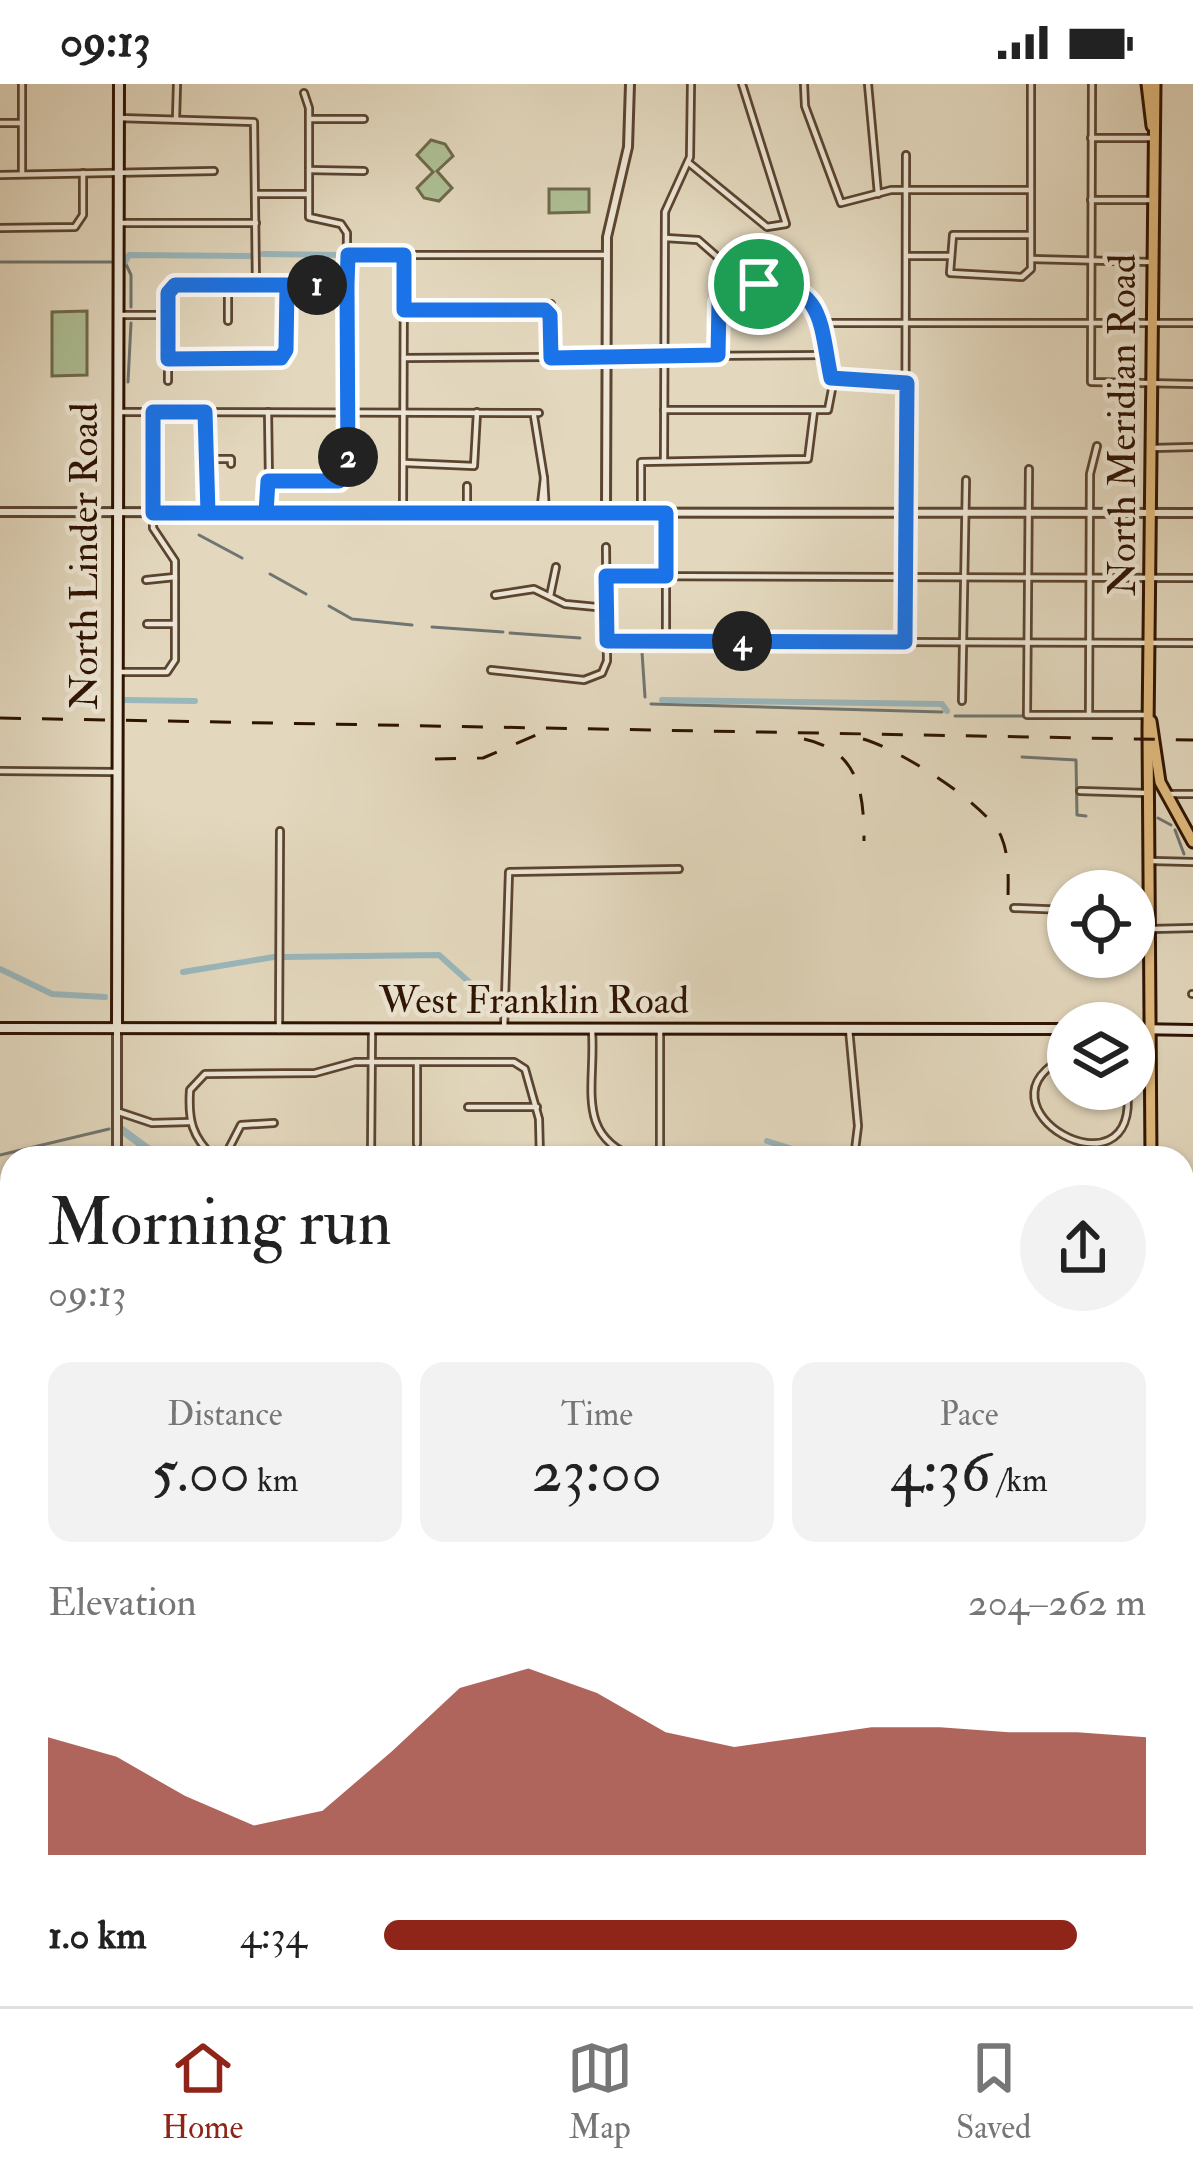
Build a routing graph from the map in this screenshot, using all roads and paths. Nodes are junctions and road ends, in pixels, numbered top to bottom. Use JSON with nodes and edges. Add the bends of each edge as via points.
{"nodes":[{"id":1,"x":22,"y":84,"type":"edge"},
{"id":2,"x":118,"y":84,"type":"edge"},
{"id":3,"x":176,"y":84,"type":"edge"},
{"id":4,"x":630,"y":84,"type":"edge"},
{"id":5,"x":691,"y":84,"type":"edge"},
{"id":6,"x":742,"y":84,"type":"edge"},
{"id":7,"x":804,"y":84,"type":"edge"},
{"id":8,"x":1030,"y":84,"type":"edge"},
{"id":9,"x":1091,"y":84,"type":"edge"},
{"id":10,"x":1151,"y":84,"type":"edge"},
{"id":11,"x":868,"y":85,"type":"edge"},
{"id":12,"x":304,"y":93,"type":"dead end"},
{"id":13,"x":118,"y":118,"type":"junction"},
{"id":14,"x":176,"y":118,"type":"junction"},
{"id":15,"x":309,"y":118,"type":"junction"},
{"id":16,"x":364,"y":119,"type":"dead end"},
{"id":17,"x":0,"y":123,"type":"edge"},
{"id":18,"x":22,"y":123,"type":"junction"},
{"id":19,"x":1152,"y":134,"type":"junction"},
{"id":20,"x":1091,"y":138,"type":"junction"},
{"id":21,"x":906,"y":155,"type":"dead end"},
{"id":22,"x":688,"y":162,"type":"junction"},
{"id":23,"x":309,"y":170,"type":"junction"},
{"id":24,"x":364,"y":170,"type":"dead end"},
{"id":25,"x":83,"y":171,"type":"junction"},
{"id":26,"x":118,"y":171,"type":"junction"},
{"id":27,"x":214,"y":171,"type":"dead end"},
{"id":28,"x":22,"y":174,"type":"junction"},
{"id":29,"x":0,"y":175,"type":"edge"},
{"id":30,"x":907,"y":189,"type":"junction"},
{"id":31,"x":1031,"y":190,"type":"junction"},
{"id":32,"x":256,"y":194,"type":"junction"},
{"id":33,"x":309,"y":194,"type":"junction"},
{"id":34,"x":878,"y":194,"type":"junction"},
{"id":35,"x":1091,"y":200,"type":"junction"},
{"id":36,"x":1153,"y":200,"type":"junction"},
{"id":37,"x":118,"y":223,"type":"junction"},
{"id":38,"x":256,"y":224,"type":"junction"},
{"id":39,"x":0,"y":228,"type":"edge"},
{"id":40,"x":1031,"y":235,"type":"junction"},
{"id":41,"x":664,"y":238,"type":"junction"},
{"id":42,"x":348,"y":255,"type":"junction"},
{"id":43,"x":404,"y":255,"type":"junction"},
{"id":44,"x":607,"y":255,"type":"junction"},
{"id":45,"x":908,"y":256,"type":"junction"},
{"id":46,"x":949,"y":256,"type":"junction"},
{"id":47,"x":1031,"y":259,"type":"junction"},
{"id":48,"x":1091,"y":262,"type":"junction"},
{"id":49,"x":1153,"y":262,"type":"junction"},
{"id":50,"x":740,"y":277,"type":"junction"},
{"id":51,"x":228,"y":285,"type":"junction"},
{"id":52,"x":256,"y":285,"type":"junction"},
{"id":53,"x":287,"y":285,"type":"junction"},
{"id":54,"x":347,"y":285,"type":"junction"},
{"id":55,"x":404,"y":310,"type":"junction"},
{"id":56,"x":117,"y":315,"type":"junction"},
{"id":57,"x":169,"y":315,"type":"junction"},
{"id":58,"x":228,"y":321,"type":"dead end"},
{"id":59,"x":1193,"y":322,"type":"edge"},
{"id":60,"x":820,"y":323,"type":"junction"},
{"id":61,"x":908,"y":323,"type":"junction"},
{"id":62,"x":1091,"y":323,"type":"junction"},
{"id":63,"x":1153,"y":323,"type":"junction"},
{"id":64,"x":664,"y":355,"type":"junction"},
{"id":65,"x":718,"y":355,"type":"junction"},
{"id":66,"x":829,"y":355,"type":"junction"},
{"id":67,"x":404,"y":358,"type":"junction"},
{"id":68,"x":551,"y":358,"type":"junction"},
{"id":69,"x":607,"y":358,"type":"junction"},
{"id":70,"x":168,"y":359,"type":"junction"},
{"id":71,"x":831,"y":378,"type":"junction"},
{"id":72,"x":168,"y":381,"type":"dead end"},
{"id":73,"x":907,"y":383,"type":"junction"},
{"id":74,"x":1193,"y":384,"type":"edge"},
{"id":75,"x":1153,"y":385,"type":"junction"},
{"id":76,"x":664,"y":410,"type":"junction"},
{"id":77,"x":814,"y":411,"type":"junction"},
{"id":78,"x":115,"y":412,"type":"junction"},
{"id":79,"x":153,"y":412,"type":"junction"},
{"id":80,"x":205,"y":412,"type":"junction"},
{"id":81,"x":268,"y":412,"type":"junction"},
{"id":82,"x":348,"y":412,"type":"junction"},
{"id":83,"x":404,"y":412,"type":"junction"},
{"id":84,"x":478,"y":412,"type":"junction"},
{"id":85,"x":1097,"y":446,"type":"dead end"},
{"id":86,"x":1193,"y":447,"type":"edge"},
{"id":87,"x":1153,"y":448,"type":"junction"},
{"id":88,"x":206,"y":459,"type":"junction"},
{"id":89,"x":664,"y":460,"type":"junction"},
{"id":90,"x":404,"y":463,"type":"junction"},
{"id":91,"x":231,"y":464,"type":"dead end"},
{"id":92,"x":1029,"y":470,"type":"dead end"},
{"id":93,"x":966,"y":480,"type":"dead end"},
{"id":94,"x":268,"y":481,"type":"junction"},
{"id":95,"x":467,"y":486,"type":"dead end"},
{"id":96,"x":0,"y":512,"type":"edge"},
{"id":97,"x":114,"y":512,"type":"junction"},
{"id":98,"x":153,"y":513,"type":"junction"},
{"id":99,"x":208,"y":513,"type":"junction"},
{"id":100,"x":269,"y":513,"type":"junction"},
{"id":101,"x":403,"y":513,"type":"junction"},
{"id":102,"x":467,"y":513,"type":"junction"},
{"id":103,"x":543,"y":513,"type":"junction"},
{"id":104,"x":606,"y":513,"type":"junction"},
{"id":105,"x":641,"y":513,"type":"junction"},
{"id":106,"x":666,"y":513,"type":"junction"},
{"id":107,"x":1193,"y":513,"type":"edge"},
{"id":108,"x":905,"y":514,"type":"junction"},
{"id":109,"x":966,"y":514,"type":"junction"},
{"id":110,"x":1029,"y":514,"type":"junction"},
{"id":111,"x":1091,"y":514,"type":"junction"},
{"id":112,"x":1152,"y":514,"type":"junction"},
{"id":113,"x":606,"y":547,"type":"dead end"},
{"id":114,"x":556,"y":567,"type":"dead end"},
{"id":115,"x":606,"y":576,"type":"junction"},
{"id":116,"x":666,"y":576,"type":"junction"},
{"id":117,"x":175,"y":577,"type":"junction"},
{"id":118,"x":905,"y":577,"type":"junction"},
{"id":119,"x":967,"y":577,"type":"junction"},
{"id":120,"x":1029,"y":577,"type":"junction"},
{"id":121,"x":1090,"y":578,"type":"junction"},
{"id":122,"x":1151,"y":578,"type":"junction"},
{"id":123,"x":1193,"y":578,"type":"edge"},
{"id":124,"x":146,"y":580,"type":"dead end"},
{"id":125,"x":495,"y":596,"type":"dead end"},
{"id":126,"x":550,"y":596,"type":"junction"},
{"id":127,"x":607,"y":608,"type":"junction"},
{"id":128,"x":147,"y":624,"type":"dead end"},
{"id":129,"x":175,"y":624,"type":"junction"},
{"id":130,"x":607,"y":641,"type":"junction"},
{"id":131,"x":666,"y":641,"type":"junction"},
{"id":132,"x":905,"y":642,"type":"junction"},
{"id":133,"x":967,"y":642,"type":"junction"},
{"id":134,"x":1028,"y":643,"type":"junction"},
{"id":135,"x":1090,"y":643,"type":"junction"},
{"id":136,"x":1151,"y":643,"type":"junction"},
{"id":137,"x":1193,"y":643,"type":"edge"},
{"id":138,"x":491,"y":670,"type":"dead end"},
{"id":139,"x":114,"y":672,"type":"junction"},
{"id":140,"x":962,"y":701,"type":"dead end"},
{"id":141,"x":1089,"y":716,"type":"junction"},
{"id":142,"x":1151,"y":718,"type":"junction"},
{"id":143,"x":0,"y":771,"type":"edge"},
{"id":144,"x":114,"y":772,"type":"junction"},
{"id":145,"x":1080,"y":791,"type":"dead end"},
{"id":146,"x":1158,"y":794,"type":"junction"},
{"id":147,"x":1193,"y":794,"type":"edge"},
{"id":148,"x":280,"y":831,"type":"dead end"},
{"id":149,"x":1193,"y":842,"type":"edge"},
{"id":150,"x":1153,"y":861,"type":"junction"},
{"id":151,"x":1193,"y":862,"type":"edge"},
{"id":152,"x":679,"y":869,"type":"dead end"},
{"id":153,"x":1153,"y":870,"type":"edge"},
{"id":154,"x":1014,"y":908,"type":"dead end"},
{"id":155,"x":1047,"y":909,"type":"edge"},
{"id":156,"x":1193,"y":928,"type":"edge"},
{"id":157,"x":1155,"y":929,"type":"edge"},
{"id":158,"x":0,"y":1028,"type":"edge"},
{"id":159,"x":117,"y":1028,"type":"junction"},
{"id":160,"x":849,"y":1029,"type":"junction"},
{"id":161,"x":1047,"y":1029,"type":"edge"},
{"id":162,"x":1155,"y":1029,"type":"edge"},
{"id":163,"x":279,"y":1030,"type":"junction"},
{"id":164,"x":372,"y":1030,"type":"junction"},
{"id":165,"x":504,"y":1030,"type":"junction"},
{"id":166,"x":1193,"y":1030,"type":"edge"},
{"id":167,"x":592,"y":1031,"type":"junction"},
{"id":168,"x":660,"y":1031,"type":"junction"},
{"id":169,"x":371,"y":1062,"type":"junction"},
{"id":170,"x":417,"y":1062,"type":"junction"},
{"id":171,"x":1047,"y":1075,"type":"edge"},
{"id":172,"x":469,"y":1107,"type":"dead end"},
{"id":173,"x":537,"y":1107,"type":"junction"},
{"id":174,"x":1126,"y":1110,"type":"edge"},
{"id":175,"x":1151,"y":1110,"type":"edge"},
{"id":176,"x":117,"y":1111,"type":"junction"},
{"id":177,"x":189,"y":1123,"type":"junction"},
{"id":178,"x":274,"y":1123,"type":"dead end"},
{"id":179,"x":417,"y":1144,"type":"dead end"},
{"id":180,"x":117,"y":1146,"type":"edge"},
{"id":181,"x":202,"y":1146,"type":"edge"},
{"id":182,"x":230,"y":1146,"type":"edge"},
{"id":183,"x":371,"y":1146,"type":"edge"},
{"id":184,"x":539,"y":1146,"type":"edge"},
{"id":185,"x":610,"y":1146,"type":"edge"},
{"id":186,"x":660,"y":1146,"type":"edge"},
{"id":187,"x":856,"y":1146,"type":"edge"},
{"id":188,"x":1151,"y":1146,"type":"edge"}],
"edges":[{"from":1,"to":18,"type":"street"},
{"from":2,"to":13,"type":"main road","name":"North Linder Road"},
{"from":3,"to":14,"type":"street"},
{"from":4,"to":44,"type":"street","via":[[628,147]]},
{"from":5,"to":22,"type":"street"},
{"from":6,"to":22,"type":"street","via":[[784,227],[766,227]]},
{"from":7,"to":34,"type":"street","via":[[842,203]]},
{"from":8,"to":31,"type":"street"},
{"from":9,"to":20,"type":"street"},
{"from":10,"to":19,"type":"main road","name":"North Meridian Road"},
{"from":11,"to":34,"type":"street"},
{"from":12,"to":15,"type":"street"},
{"from":13,"to":14,"type":"street"},
{"from":13,"to":26,"type":"main road","name":"North Linder Road"},
{"from":14,"to":32,"type":"street","via":[[254,122]]},
{"from":15,"to":16,"type":"street"},
{"from":15,"to":23,"type":"street"},
{"from":17,"to":18,"type":"street"},
{"from":18,"to":28,"type":"street"},
{"from":19,"to":20,"type":"street"},
{"from":19,"to":36,"type":"main road","name":"North Meridian Road"},
{"from":20,"to":35,"type":"street"},
{"from":21,"to":30,"type":"street"},
{"from":22,"to":41,"type":"street","via":[[668,195]]},
{"from":23,"to":24,"type":"street"},
{"from":23,"to":33,"type":"street"},
{"from":25,"to":26,"type":"street"},
{"from":25,"to":28,"type":"street"},
{"from":25,"to":39,"type":"street","via":[[79,224]]},
{"from":26,"to":27,"type":"street"},
{"from":26,"to":37,"type":"main road","name":"North Linder Road"},
{"from":28,"to":29,"type":"street"},
{"from":30,"to":31,"type":"street"},
{"from":30,"to":34,"type":"street"},
{"from":30,"to":45,"type":"street"},
{"from":31,"to":40,"type":"street"},
{"from":32,"to":33,"type":"street"},
{"from":32,"to":38,"type":"street"},
{"from":33,"to":42,"type":"street","via":[[311,220],[344,226]]},
{"from":35,"to":36,"type":"street"},
{"from":35,"to":48,"type":"street"},
{"from":36,"to":49,"type":"main road","name":"North Meridian Road"},
{"from":37,"to":38,"type":"street"},
{"from":37,"to":56,"type":"main road","name":"North Linder Road"},
{"from":38,"to":52,"type":"street"},
{"from":40,"to":46,"type":"street","via":[[953,235]]},
{"from":40,"to":47,"type":"street"},
{"from":41,"to":50,"type":"street","via":[[698,240]]},
{"from":41,"to":64,"type":"street"},
{"from":42,"to":43,"type":"street"},
{"from":42,"to":54,"type":"street"},
{"from":43,"to":44,"type":"street"},
{"from":43,"to":55,"type":"street"},
{"from":44,"to":69,"type":"street"},
{"from":45,"to":46,"type":"street"},
{"from":45,"to":61,"type":"street"},
{"from":46,"to":47,"type":"street","via":[[956,277],[1028,275]]},
{"from":47,"to":48,"type":"street"},
{"from":48,"to":49,"type":"street"},
{"from":48,"to":62,"type":"street"},
{"from":49,"to":63,"type":"main road","name":"North Meridian Road"},
{"from":50,"to":60,"type":"street","via":[[801,290]]},
{"from":50,"to":65,"type":"street","via":[[719,303]]},
{"from":51,"to":52,"type":"street"},
{"from":51,"to":57,"type":"street","via":[[170,287]]},
{"from":51,"to":58,"type":"street"},
{"from":52,"to":53,"type":"street"},
{"from":53,"to":54,"type":"street"},
{"from":53,"to":70,"type":"street","via":[[284,356]]},
{"from":54,"to":82,"type":"street"},
{"from":55,"to":67,"type":"street"},
{"from":55,"to":68,"type":"street","via":[[550,307]]},
{"from":56,"to":57,"type":"street"},
{"from":56,"to":78,"type":"main road","name":"North Linder Road"},
{"from":57,"to":70,"type":"street"},
{"from":59,"to":63,"type":"street"},
{"from":60,"to":61,"type":"street"},
{"from":60,"to":66,"type":"street"},
{"from":61,"to":62,"type":"street"},
{"from":61,"to":73,"type":"street"},
{"from":62,"to":63,"type":"street"},
{"from":62,"to":75,"type":"street","via":[[1092,384]]},
{"from":63,"to":75,"type":"main road","name":"North Meridian Road"},
{"from":64,"to":65,"type":"street"},
{"from":64,"to":69,"type":"street"},
{"from":64,"to":76,"type":"street"},
{"from":65,"to":66,"type":"street"},
{"from":66,"to":71,"type":"street"},
{"from":67,"to":68,"type":"street"},
{"from":67,"to":83,"type":"street"},
{"from":68,"to":69,"type":"street"},
{"from":69,"to":104,"type":"street"},
{"from":70,"to":72,"type":"street"},
{"from":71,"to":73,"type":"street"},
{"from":71,"to":77,"type":"street","via":[[831,408]]},
{"from":73,"to":108,"type":"street"},
{"from":74,"to":75,"type":"street"},
{"from":75,"to":87,"type":"main road","name":"North Meridian Road"},
{"from":76,"to":77,"type":"street"},
{"from":76,"to":89,"type":"street"},
{"from":77,"to":89,"type":"street","via":[[811,458]]},
{"from":78,"to":79,"type":"street"},
{"from":78,"to":97,"type":"main road","name":"North Linder Road"},
{"from":79,"to":80,"type":"street"},
{"from":79,"to":98,"type":"street"},
{"from":80,"to":81,"type":"street"},
{"from":80,"to":88,"type":"street"},
{"from":81,"to":82,"type":"street"},
{"from":81,"to":94,"type":"street"},
{"from":82,"to":83,"type":"street"},
{"from":82,"to":94,"type":"street","via":[[345,478]]},
{"from":83,"to":84,"type":"street"},
{"from":83,"to":90,"type":"street"},
{"from":84,"to":90,"type":"street","via":[[474,466]]},
{"from":84,"to":103,"type":"street","via":[[536,415]]},
{"from":85,"to":111,"type":"street"},
{"from":86,"to":87,"type":"street"},
{"from":87,"to":112,"type":"main road","name":"North Meridian Road"},
{"from":88,"to":91,"type":"street"},
{"from":88,"to":99,"type":"street"},
{"from":89,"to":105,"type":"street","via":[[641,462]]},
{"from":90,"to":101,"type":"street"},
{"from":92,"to":110,"type":"street"},
{"from":93,"to":109,"type":"street"},
{"from":94,"to":100,"type":"street"},
{"from":95,"to":102,"type":"street"},
{"from":96,"to":97,"type":"street"},
{"from":97,"to":98,"type":"street"},
{"from":97,"to":139,"type":"main road","name":"North Linder Road"},
{"from":98,"to":99,"type":"street"},
{"from":98,"to":117,"type":"street","via":[[153,535],[172,552]]},
{"from":99,"to":100,"type":"street"},
{"from":100,"to":101,"type":"street"},
{"from":101,"to":102,"type":"street"},
{"from":102,"to":103,"type":"street"},
{"from":103,"to":104,"type":"street"},
{"from":104,"to":105,"type":"street"},
{"from":105,"to":106,"type":"street"},
{"from":106,"to":108,"type":"street"},
{"from":106,"to":116,"type":"street"},
{"from":107,"to":112,"type":"street"},
{"from":108,"to":109,"type":"street"},
{"from":108,"to":118,"type":"street"},
{"from":109,"to":110,"type":"street"},
{"from":109,"to":119,"type":"street"},
{"from":110,"to":111,"type":"street"},
{"from":110,"to":120,"type":"street"},
{"from":111,"to":112,"type":"street"},
{"from":111,"to":121,"type":"street"},
{"from":112,"to":122,"type":"main road","name":"North Meridian Road"},
{"from":113,"to":115,"type":"street"},
{"from":114,"to":126,"type":"street"},
{"from":115,"to":116,"type":"street"},
{"from":115,"to":127,"type":"street"},
{"from":116,"to":118,"type":"street"},
{"from":116,"to":131,"type":"street"},
{"from":117,"to":124,"type":"street"},
{"from":117,"to":129,"type":"street"},
{"from":118,"to":119,"type":"street"},
{"from":118,"to":132,"type":"street"},
{"from":119,"to":120,"type":"street"},
{"from":119,"to":133,"type":"street"},
{"from":120,"to":121,"type":"street"},
{"from":120,"to":134,"type":"street"},
{"from":121,"to":122,"type":"street"},
{"from":121,"to":135,"type":"street"},
{"from":122,"to":123,"type":"street"},
{"from":122,"to":136,"type":"main road","name":"North Meridian Road"},
{"from":125,"to":126,"type":"street","via":[[534,589]]},
{"from":126,"to":127,"type":"street"},
{"from":127,"to":130,"type":"street"},
{"from":128,"to":129,"type":"street"},
{"from":129,"to":139,"type":"street","via":[[171,669]]},
{"from":130,"to":131,"type":"street"},
{"from":130,"to":138,"type":"street","via":[[602,673],[584,680]]},
{"from":131,"to":132,"type":"street"},
{"from":132,"to":133,"type":"street"},
{"from":133,"to":134,"type":"street"},
{"from":133,"to":140,"type":"street"},
{"from":134,"to":135,"type":"street"},
{"from":134,"to":141,"type":"street","via":[[1027,715]]},
{"from":135,"to":136,"type":"street"},
{"from":135,"to":141,"type":"street"},
{"from":136,"to":137,"type":"street"},
{"from":136,"to":142,"type":"main road","name":"North Meridian Road"},
{"from":139,"to":144,"type":"main road","name":"North Linder Road"},
{"from":141,"to":142,"type":"street"},
{"from":142,"to":146,"type":"main road","name":"North Meridian Road"},
{"from":143,"to":144,"type":"street"},
{"from":144,"to":159,"type":"main road","name":"North Linder Road"},
{"from":145,"to":146,"type":"street"},
{"from":146,"to":147,"type":"street"},
{"from":146,"to":149,"type":"main road","name":"North Meridian Road"},
{"from":146,"to":150,"type":"main road","name":"North Meridian Road"},
{"from":148,"to":163,"type":"street"},
{"from":150,"to":151,"type":"street"},
{"from":150,"to":153,"type":"main road","name":"North Meridian Road"},
{"from":152,"to":165,"type":"street","via":[[508,872]]},
{"from":154,"to":155,"type":"street"},
{"from":156,"to":157,"type":"street"},
{"from":158,"to":159,"type":"main road","name":"West Franklin Road"},
{"from":159,"to":163,"type":"main road","name":"West Franklin Road"},
{"from":159,"to":176,"type":"street"},
{"from":160,"to":161,"type":"main road","name":"West Franklin Road"},
{"from":160,"to":168,"type":"main road","name":"West Franklin Road"},
{"from":160,"to":187,"type":"street"},
{"from":162,"to":166,"type":"main road"},
{"from":163,"to":164,"type":"main road","name":"West Franklin Road"},
{"from":164,"to":165,"type":"main road","name":"West Franklin Road"},
{"from":164,"to":169,"type":"street"},
{"from":165,"to":167,"type":"main road","name":"West Franklin Road"},
{"from":167,"to":168,"type":"main road","name":"West Franklin Road"},
{"from":167,"to":185,"type":"street","via":[[599,1133]]},
{"from":168,"to":186,"type":"street"},
{"from":169,"to":170,"type":"street"},
{"from":169,"to":177,"type":"street","via":[[315,1073],[205,1074],[190,1090]]},
{"from":169,"to":183,"type":"street"},
{"from":170,"to":173,"type":"street","via":[[514,1062],[526,1069]]},
{"from":170,"to":179,"type":"street"},
{"from":171,"to":174,"type":"street","via":[[1038,1094],[1045,1124],[1059,1138],[1089,1144],[1108,1137]]},
{"from":172,"to":173,"type":"street"},
{"from":173,"to":184,"type":"street"},
{"from":175,"to":188,"type":"main road","name":"North Meridian Road"},
{"from":176,"to":177,"type":"street"},
{"from":176,"to":180,"type":"street"},
{"from":177,"to":181,"type":"street"},
{"from":178,"to":182,"type":"street","via":[[241,1125]]}]}
